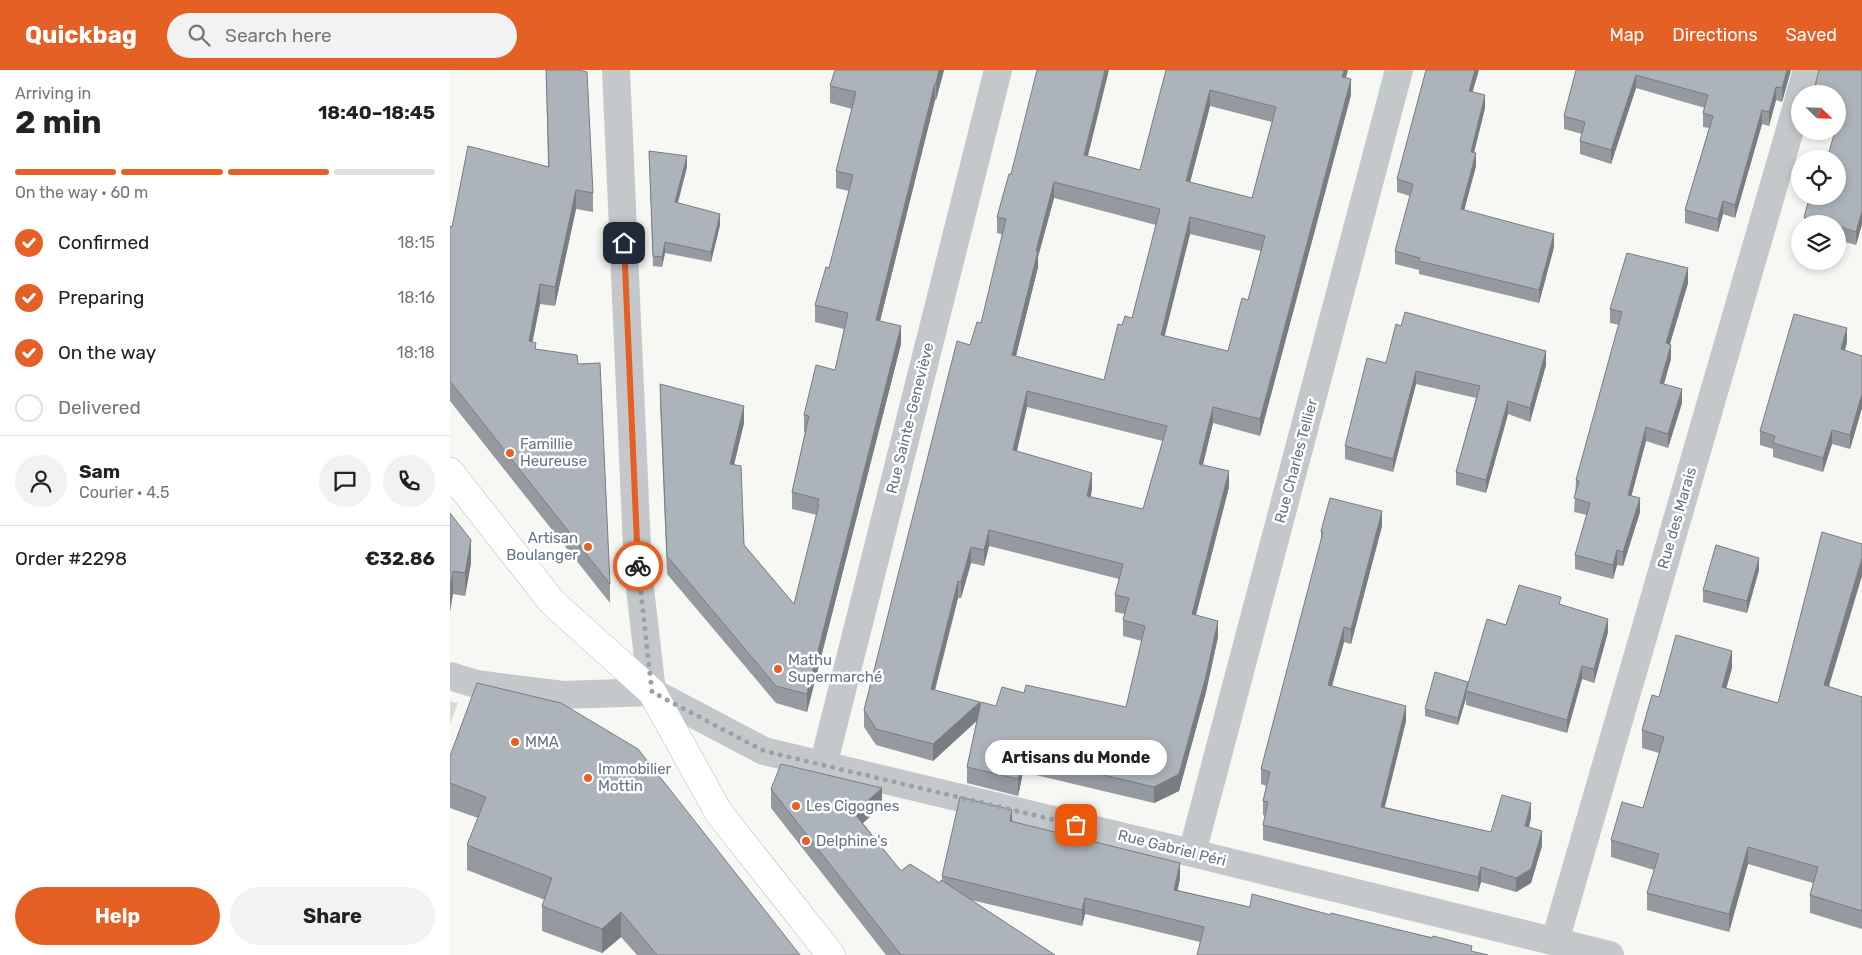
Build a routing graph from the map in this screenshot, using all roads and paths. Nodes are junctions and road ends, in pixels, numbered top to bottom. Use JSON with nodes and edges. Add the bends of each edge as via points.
{"nodes":[{"id":1,"x":616,"y":70,"type":"edge"},
{"id":2,"x":998,"y":70,"type":"edge"},
{"id":3,"x":1399,"y":70,"type":"edge"},
{"id":4,"x":1807,"y":70,"type":"edge"},
{"id":5,"x":1803,"y":85,"type":"edge"},
{"id":6,"x":1791,"y":125,"type":"edge"},
{"id":7,"x":450,"y":472,"type":"edge"},
{"id":8,"x":450,"y":676,"type":"edge"},
{"id":9,"x":652,"y":692,"type":"junction"},
{"id":10,"x":823,"y":766,"type":"junction"},
{"id":11,"x":1192,"y":853,"type":"junction"},
{"id":12,"x":1555,"y":941,"type":"junction"},
{"id":13,"x":831,"y":955,"type":"edge"},
{"id":14,"x":1610,"y":955,"type":"edge"}],
"edges":[{"from":1,"to":9,"type":"street","via":[[638,571]]},
{"from":2,"to":10,"type":"street","name":"Rue Sainte-Geneviève"},
{"from":3,"to":11,"type":"street","name":"Rue Charles Tellier"},
{"from":4,"to":5,"type":"street","name":"Rue des Marais"},
{"from":6,"to":12,"type":"street","name":"Rue des Marais"},
{"from":7,"to":9,"type":"main road","via":[[552,602]]},
{"from":8,"to":9,"type":"street","name":"Rue Gabriel Péri","via":[[476,684],[563,695]]},
{"from":9,"to":10,"type":"street","name":"Rue Gabriel Péri","via":[[764,751]]},
{"from":9,"to":13,"type":"main road","via":[[719,813]]},
{"from":10,"to":11,"type":"street","name":"Rue Gabriel Péri"},
{"from":11,"to":12,"type":"street","name":"Rue Gabriel Péri"},
{"from":12,"to":14,"type":"street","name":"Rue Gabriel Péri"}]}
